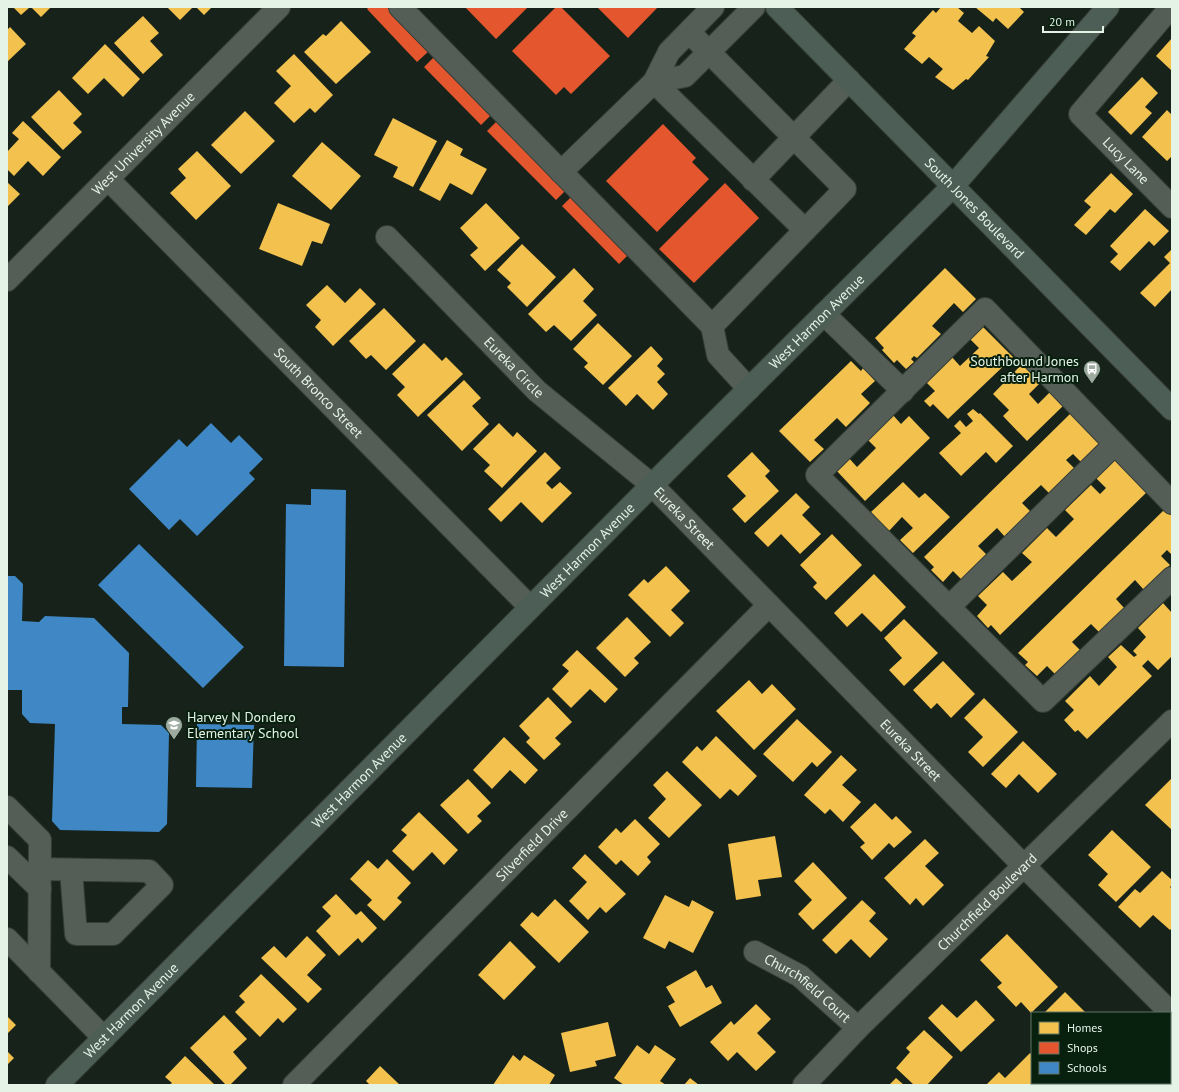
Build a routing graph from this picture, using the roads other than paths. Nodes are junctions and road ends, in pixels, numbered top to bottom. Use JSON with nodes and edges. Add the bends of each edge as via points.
{"nodes":[{"id":1,"x":279,"y":7,"type":"edge"},
{"id":2,"x":400,"y":7,"type":"edge"},
{"id":3,"x":713,"y":7,"type":"edge"},
{"id":4,"x":754,"y":7,"type":"edge"},
{"id":5,"x":777,"y":7,"type":"edge"},
{"id":6,"x":1108,"y":7,"type":"edge"},
{"id":7,"x":1171,"y":7,"type":"edge"},
{"id":8,"x":689,"y":32,"type":"junction"},
{"id":9,"x":709,"y":52,"type":"junction"},
{"id":10,"x":849,"y":80,"type":"junction"},
{"id":11,"x":654,"y":82,"type":"junction"},
{"id":12,"x":794,"y":138,"type":"junction"},
{"id":13,"x":561,"y":172,"type":"junction"},
{"id":14,"x":108,"y":179,"type":"junction"},
{"id":15,"x":753,"y":180,"type":"junction"},
{"id":16,"x":953,"y":186,"type":"junction"},
{"id":17,"x":1172,"y":207,"type":"edge"},
{"id":18,"x":805,"y":230,"type":"junction"},
{"id":19,"x":387,"y":237,"type":"dead end"},
{"id":20,"x":7,"y":280,"type":"edge"},
{"id":21,"x":824,"y":314,"type":"junction"},
{"id":22,"x":712,"y":326,"type":"junction"},
{"id":23,"x":749,"y":389,"type":"junction"},
{"id":24,"x":903,"y":391,"type":"junction"},
{"id":25,"x":1172,"y":409,"type":"edge"},
{"id":26,"x":1115,"y":444,"type":"junction"},
{"id":27,"x":652,"y":485,"type":"junction"},
{"id":28,"x":1172,"y":503,"type":"edge"},
{"id":29,"x":1172,"y":578,"type":"edge"},
{"id":30,"x":769,"y":605,"type":"junction"},
{"id":31,"x":530,"y":607,"type":"junction"},
{"id":32,"x":949,"y":607,"type":"junction"},
{"id":33,"x":1172,"y":721,"type":"edge"},
{"id":34,"x":7,"y":807,"type":"edge"},
{"id":35,"x":7,"y":857,"type":"edge"},
{"id":36,"x":1024,"y":866,"type":"junction"},
{"id":37,"x":71,"y":870,"type":"dead end"},
{"id":38,"x":40,"y":879,"type":"junction"},
{"id":39,"x":7,"y":939,"type":"edge"},
{"id":40,"x":755,"y":952,"type":"dead end"},
{"id":41,"x":39,"y":972,"type":"junction"},
{"id":42,"x":1170,"y":1012,"type":"edge"},
{"id":43,"x":858,"y":1028,"type":"junction"},
{"id":44,"x":104,"y":1038,"type":"junction"},
{"id":45,"x":57,"y":1085,"type":"edge"},
{"id":46,"x":294,"y":1085,"type":"edge"},
{"id":47,"x":804,"y":1085,"type":"edge"}],
"edges":[{"from":1,"to":14,"type":"street","name":"West University Avenue"},
{"from":2,"to":13,"type":"street"},
{"from":3,"to":8,"type":"street"},
{"from":4,"to":9,"type":"street"},
{"from":5,"to":10,"type":"main road","name":"South Jones Boulevard"},
{"from":6,"to":16,"type":"main road","name":"West Harmon Avenue"},
{"from":7,"to":17,"type":"street","name":"Lucy Lane","via":[[1080,114]]},
{"from":8,"to":9,"type":"street"},
{"from":8,"to":11,"type":"street","via":[[669,52]]},
{"from":9,"to":11,"type":"street","via":[[685,76]]},
{"from":9,"to":12,"type":"street"},
{"from":10,"to":12,"type":"street"},
{"from":10,"to":16,"type":"main road","name":"South Jones Boulevard"},
{"from":11,"to":13,"type":"street"},
{"from":11,"to":15,"type":"street"},
{"from":12,"to":15,"type":"street"},
{"from":12,"to":18,"type":"street","via":[[846,189]]},
{"from":13,"to":22,"type":"street"},
{"from":14,"to":20,"type":"street","name":"West University Avenue"},
{"from":14,"to":31,"type":"street","name":"South Bronco Street"},
{"from":15,"to":18,"type":"street"},
{"from":16,"to":21,"type":"main road","name":"West Harmon Avenue"},
{"from":16,"to":25,"type":"main road","name":"South Jones Boulevard"},
{"from":18,"to":22,"type":"street"},
{"from":19,"to":27,"type":"street","name":"Eureka Circle","via":[[537,391]]},
{"from":21,"to":23,"type":"main road","name":"West Harmon Avenue"},
{"from":21,"to":24,"type":"street"},
{"from":22,"to":23,"type":"street","via":[[718,355]]},
{"from":23,"to":27,"type":"main road","name":"West Harmon Avenue"},
{"from":24,"to":26,"type":"street","via":[[985,309]]},
{"from":24,"to":32,"type":"street","via":[[818,475]]},
{"from":26,"to":28,"type":"street"},
{"from":26,"to":32,"type":"street"},
{"from":27,"to":30,"type":"street","name":"Eureka Street"},
{"from":27,"to":31,"type":"main road","name":"West Harmon Avenue"},
{"from":29,"to":32,"type":"street","via":[[1043,701]]},
{"from":30,"to":36,"type":"street","name":"Eureka Street"},
{"from":30,"to":46,"type":"street","name":"Silverfield Drive"},
{"from":31,"to":44,"type":"main road","name":"West Harmon Avenue"},
{"from":33,"to":36,"type":"street","name":"Churchfield Boulevard"},
{"from":34,"to":38,"type":"street","via":[[40,840]]},
{"from":35,"to":38,"type":"street"},
{"from":36,"to":42,"type":"street","name":"Eureka Street"},
{"from":36,"to":43,"type":"street","name":"Churchfield Boulevard"},
{"from":37,"to":38,"type":"street"},
{"from":38,"to":41,"type":"street"},
{"from":39,"to":41,"type":"street"},
{"from":40,"to":43,"type":"street","name":"Churchfield Court","via":[[800,976]]},
{"from":41,"to":44,"type":"street"},
{"from":43,"to":47,"type":"street","name":"Churchfield Boulevard"},
{"from":44,"to":45,"type":"main road","name":"West Harmon Avenue"}]}
